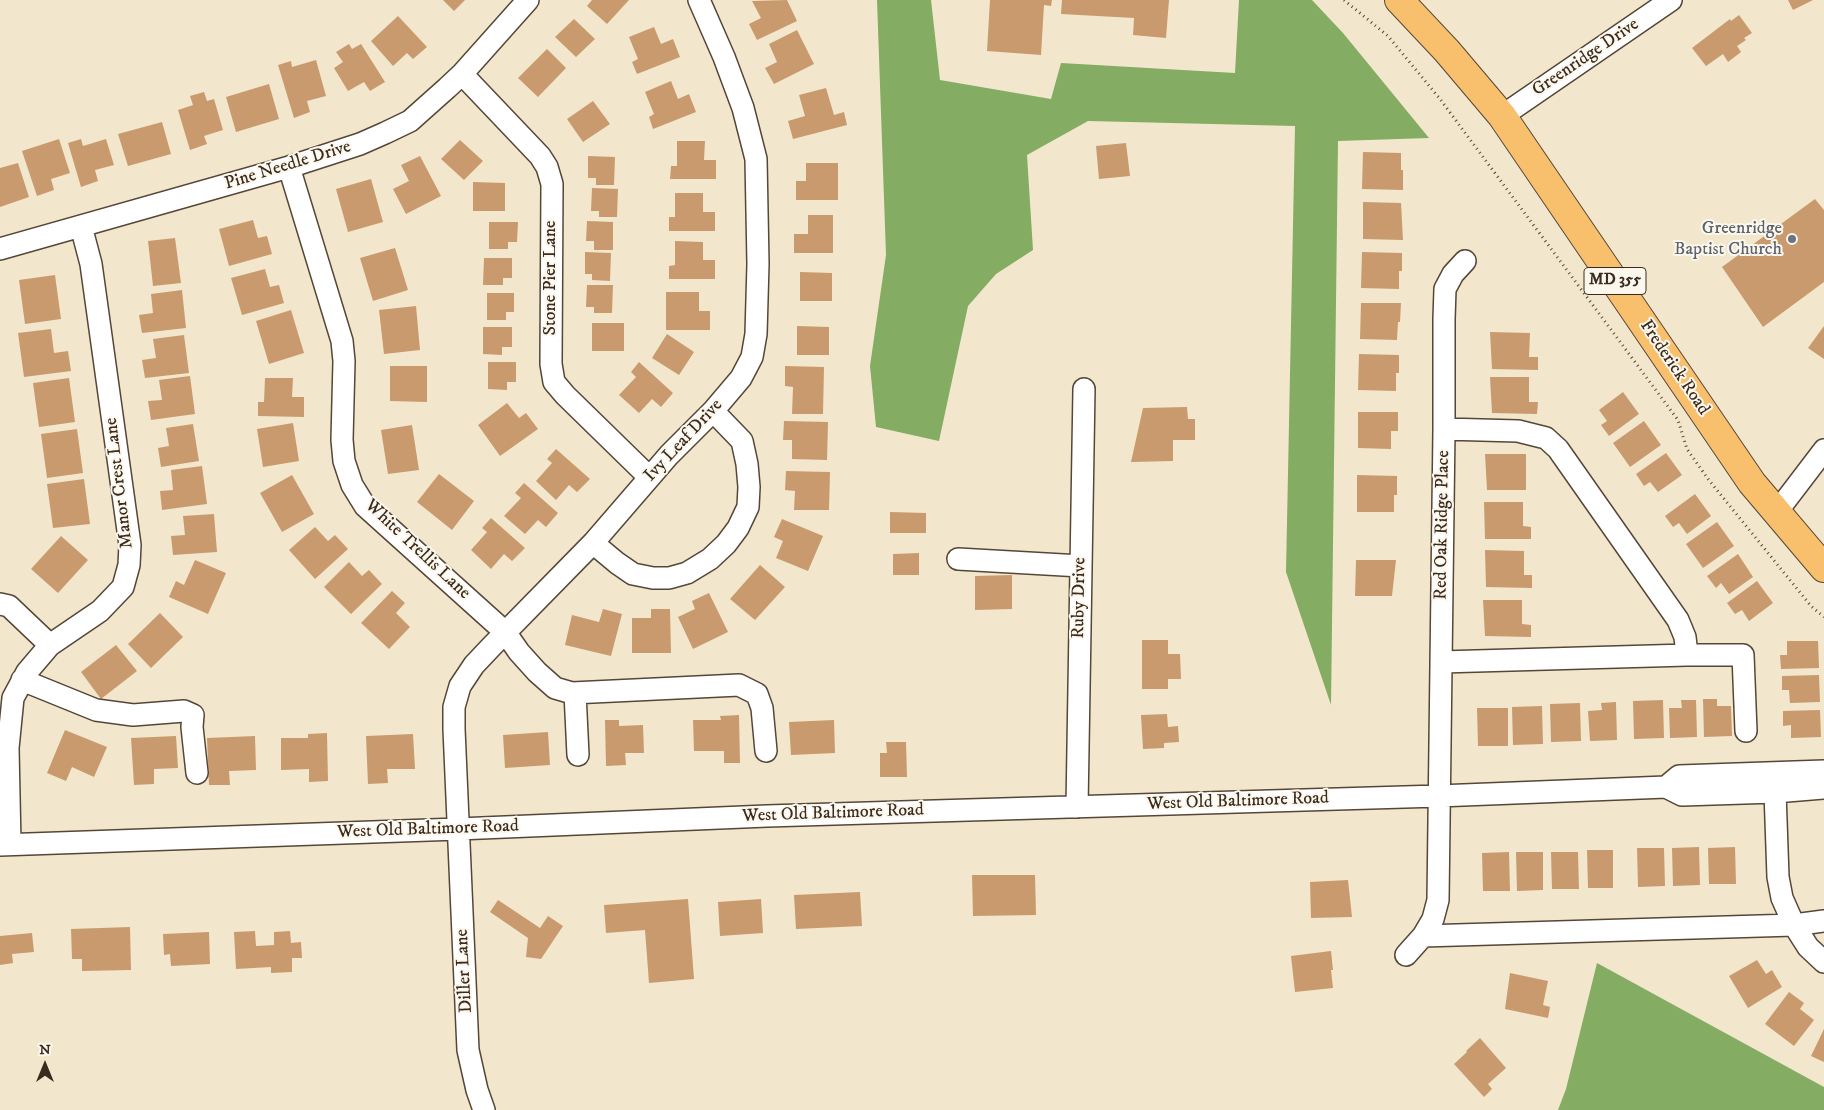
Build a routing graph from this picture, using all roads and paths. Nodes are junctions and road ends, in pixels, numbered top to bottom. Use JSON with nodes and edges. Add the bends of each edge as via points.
{"nodes":[{"id":1,"x":528,"y":0,"type":"edge"},
{"id":2,"x":699,"y":0,"type":"edge"},
{"id":3,"x":1344,"y":0,"type":"edge"},
{"id":4,"x":1399,"y":0,"type":"edge"},
{"id":5,"x":1671,"y":0,"type":"edge"},
{"id":6,"x":462,"y":74,"type":"junction"},
{"id":7,"x":1502,"y":116,"type":"junction"},
{"id":8,"x":289,"y":167,"type":"junction"},
{"id":9,"x":81,"y":226,"type":"junction"},
{"id":10,"x":0,"y":249,"type":"edge"},
{"id":11,"x":1465,"y":261,"type":"dead end"},
{"id":12,"x":1084,"y":389,"type":"dead end"},
{"id":13,"x":713,"y":412,"type":"junction"},
{"id":14,"x":1444,"y":429,"type":"junction"},
{"id":15,"x":1824,"y":450,"type":"edge"},
{"id":16,"x":649,"y":477,"type":"junction"},
{"id":17,"x":1776,"y":513,"type":"junction"},
{"id":18,"x":593,"y":543,"type":"junction"},
{"id":19,"x":958,"y":559,"type":"dead end"},
{"id":20,"x":1081,"y":566,"type":"junction"},
{"id":21,"x":1824,"y":568,"type":"edge"},
{"id":22,"x":0,"y":604,"type":"edge"},
{"id":23,"x":1824,"y":617,"type":"edge"},
{"id":24,"x":505,"y":632,"type":"junction"},
{"id":25,"x":50,"y":645,"type":"junction"},
{"id":26,"x":1687,"y":655,"type":"junction"},
{"id":27,"x":1441,"y":662,"type":"junction"},
{"id":28,"x":22,"y":680,"type":"junction"},
{"id":29,"x":575,"y":692,"type":"junction"},
{"id":30,"x":1746,"y":730,"type":"dead end"},
{"id":31,"x":766,"y":751,"type":"dead end"},
{"id":32,"x":578,"y":755,"type":"dead end"},
{"id":33,"x":1824,"y":771,"type":"edge"},
{"id":34,"x":197,"y":773,"type":"dead end"},
{"id":35,"x":4,"y":774,"type":"edge"},
{"id":36,"x":1666,"y":787,"type":"junction"},
{"id":37,"x":1824,"y":788,"type":"edge"},
{"id":38,"x":1775,"y":792,"type":"junction"},
{"id":39,"x":1438,"y":796,"type":"junction"},
{"id":40,"x":1077,"y":807,"type":"junction"},
{"id":41,"x":458,"y":829,"type":"junction"},
{"id":42,"x":5,"y":844,"type":"edge"},
{"id":43,"x":1824,"y":921,"type":"edge"},
{"id":44,"x":1794,"y":925,"type":"junction"},
{"id":45,"x":1423,"y":936,"type":"junction"},
{"id":46,"x":1406,"y":955,"type":"dead end"},
{"id":47,"x":1824,"y":962,"type":"edge"},
{"id":48,"x":484,"y":1110,"type":"edge"}],
"edges":[{"from":1,"to":6,"type":"street","name":"Pine Needle Drive"},
{"from":2,"to":13,"type":"street","name":"Ivy Leaf Drive","via":[[743,108],[756,159],[756,334],[752,357],[741,378]]},
{"from":3,"to":23,"type":"path","via":[[1388,36],[1440,99],[1678,420],[1687,449],[1708,479],[1811,606]]},
{"from":4,"to":7,"type":"main road","name":"Frederick Road","number":"MD 355"},
{"from":5,"to":7,"type":"street","name":"Greenridge Drive"},
{"from":6,"to":8,"type":"street","name":"Pine Needle Drive","via":[[410,120],[360,144]]},
{"from":6,"to":16,"type":"street","name":"Stone Pier Lane","via":[[547,167],[552,184],[551,364],[554,382]]},
{"from":7,"to":17,"type":"main road","name":"Frederick Road","number":"MD 355"},
{"from":8,"to":9,"type":"street","name":"Pine Needle Drive"},
{"from":8,"to":24,"type":"street","name":"White Trellis Lane","via":[[342,342],[342,440],[344,461],[352,485],[365,506]]},
{"from":9,"to":10,"type":"street","name":"Pine Needle Drive"},
{"from":9,"to":25,"type":"street","name":"Manor Crest Lane","via":[[93,274],[130,545],[129,565],[123,586],[100,611]]},
{"from":11,"to":14,"type":"street","name":"Red Oak Ridge Place","via":[[1453,274],[1446,290]]},
{"from":12,"to":20,"type":"street","name":"Ruby Drive"},
{"from":13,"to":16,"type":"street","name":"Ivy Leaf Drive"},
{"from":13,"to":18,"type":"street","via":[[742,441],[747,464],[748,507],[726,544],[687,574],[653,578],[633,574]]},
{"from":14,"to":26,"type":"street","via":[[1518,431],[1546,438],[1558,449],[1678,620],[1685,637]]},
{"from":14,"to":27,"type":"street","name":"Red Oak Ridge Place"},
{"from":15,"to":17,"type":"street"},
{"from":16,"to":18,"type":"street","name":"Ivy Leaf Drive"},
{"from":17,"to":21,"type":"main road","name":"Frederick Road","number":"MD 355"},
{"from":18,"to":24,"type":"street","name":"Ivy Leaf Drive"},
{"from":19,"to":20,"type":"street"},
{"from":20,"to":40,"type":"street","name":"Ruby Drive"},
{"from":22,"to":25,"type":"street","via":[[9,606]]},
{"from":24,"to":29,"type":"street","name":"White Trellis Lane","via":[[519,652],[555,688]]},
{"from":24,"to":41,"type":"street","name":"Ivy Leaf Drive","via":[[460,686],[454,707]]},
{"from":25,"to":28,"type":"street","name":"Manor Crest Lane"},
{"from":26,"to":27,"type":"street"},
{"from":26,"to":30,"type":"street","via":[[1743,655]]},
{"from":27,"to":39,"type":"street","name":"Red Oak Ridge Place"},
{"from":28,"to":34,"type":"street","via":[[96,710],[133,716],[184,711],[193,716]]},
{"from":28,"to":35,"type":"street","name":"Manor Crest Lane","via":[[12,698]]},
{"from":29,"to":31,"type":"street","name":"White Trellis Lane","via":[[739,685],[757,694],[762,708]]},
{"from":29,"to":32,"type":"street"},
{"from":33,"to":36,"type":"street","name":"West Old Baltimore Road","via":[[1680,776]]},
{"from":35,"to":42,"type":"street","name":"Manor Crest Lane"},
{"from":36,"to":38,"type":"street","name":"West Old Baltimore Road","via":[[1682,795]]},
{"from":36,"to":39,"type":"street","name":"West Old Baltimore Road"},
{"from":37,"to":38,"type":"street","name":"West Old Baltimore Road"},
{"from":38,"to":44,"type":"street","via":[[1778,877],[1782,898]]},
{"from":39,"to":40,"type":"street","name":"West Old Baltimore Road"},
{"from":39,"to":45,"type":"street","name":"Red Oak Ridge Place","via":[[1438,900],[1434,919]]},
{"from":40,"to":41,"type":"street","name":"West Old Baltimore Road"},
{"from":41,"to":42,"type":"street","name":"West Old Baltimore Road"},
{"from":41,"to":48,"type":"street","name":"Diller Lane","via":[[468,1050]]},
{"from":43,"to":44,"type":"street"},
{"from":44,"to":45,"type":"street"},
{"from":44,"to":47,"type":"street","via":[[1808,947]]},
{"from":45,"to":46,"type":"street","name":"Red Oak Ridge Place"}]}
